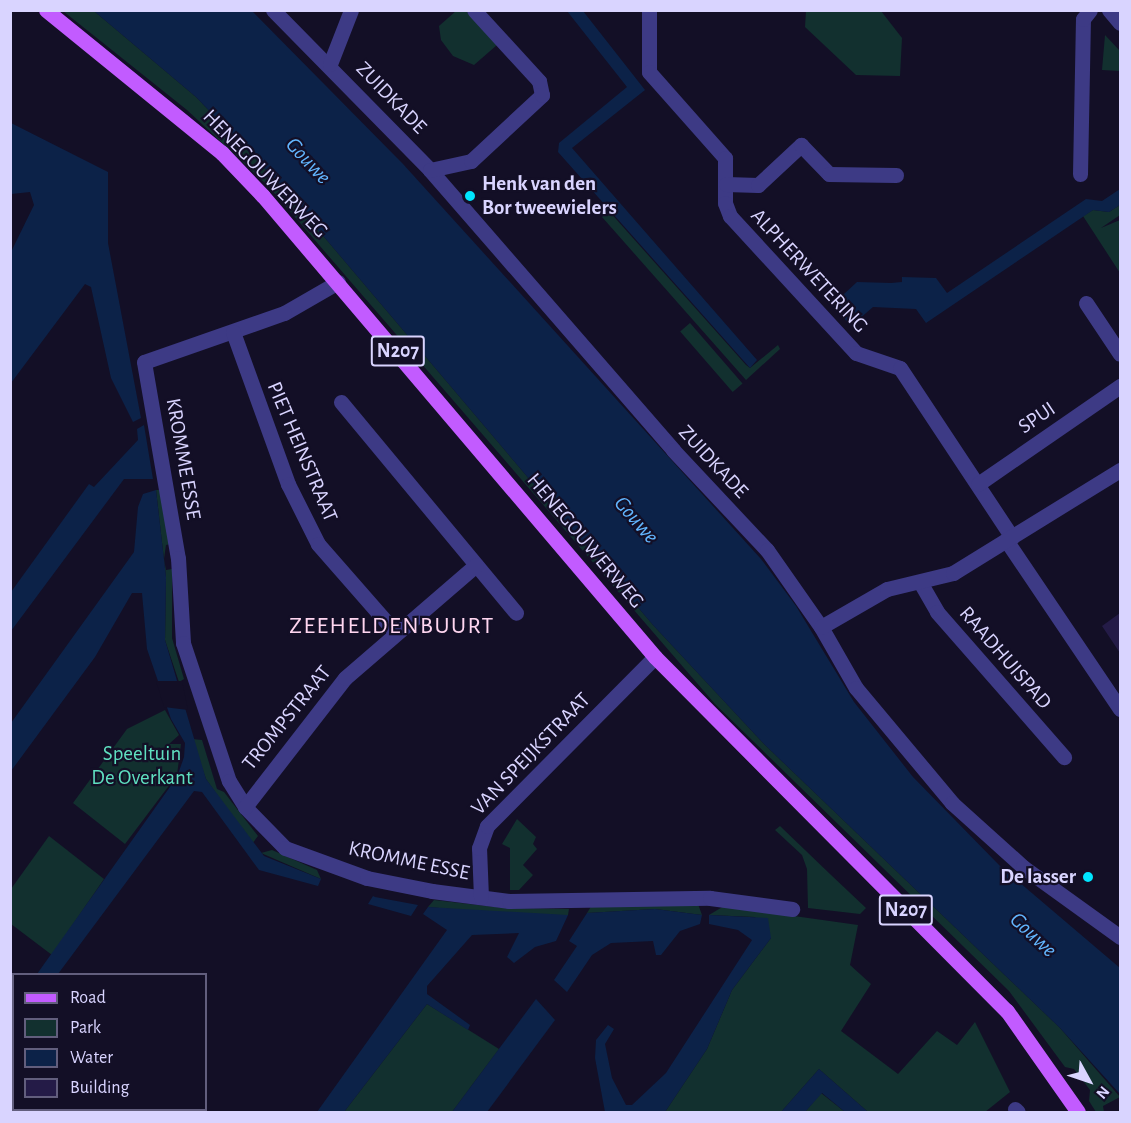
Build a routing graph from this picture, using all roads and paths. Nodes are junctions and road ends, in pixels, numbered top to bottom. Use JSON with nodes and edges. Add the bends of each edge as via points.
{"nodes":[{"id":1,"x":46,"y":10,"type":"edge"},
{"id":2,"x":273,"y":10,"type":"edge"},
{"id":3,"x":351,"y":10,"type":"edge"},
{"id":4,"x":474,"y":10,"type":"edge"},
{"id":5,"x":649,"y":10,"type":"edge"},
{"id":6,"x":1089,"y":10,"type":"edge"},
{"id":7,"x":1109,"y":10,"type":"edge"},
{"id":8,"x":1120,"y":24,"type":"edge"},
{"id":9,"x":330,"y":64,"type":"junction"},
{"id":10,"x":430,"y":170,"type":"junction"},
{"id":11,"x":1080,"y":174,"type":"dead end"},
{"id":12,"x":896,"y":175,"type":"dead end"},
{"id":13,"x":726,"y":184,"type":"junction"},
{"id":14,"x":338,"y":282,"type":"junction"},
{"id":15,"x":1086,"y":303,"type":"dead end"},
{"id":16,"x":233,"y":332,"type":"junction"},
{"id":17,"x":1120,"y":354,"type":"edge"},
{"id":18,"x":1120,"y":386,"type":"edge"},
{"id":19,"x":341,"y":402,"type":"dead end"},
{"id":20,"x":1120,"y":470,"type":"edge"},
{"id":21,"x":978,"y":484,"type":"junction"},
{"id":22,"x":1009,"y":538,"type":"junction"},
{"id":23,"x":476,"y":565,"type":"junction"},
{"id":24,"x":920,"y":582,"type":"junction"},
{"id":25,"x":516,"y":613,"type":"dead end"},
{"id":26,"x":821,"y":627,"type":"junction"},
{"id":27,"x":395,"y":632,"type":"junction"},
{"id":28,"x":655,"y":657,"type":"junction"},
{"id":29,"x":1120,"y":709,"type":"edge"},
{"id":30,"x":1064,"y":757,"type":"dead end"},
{"id":31,"x":245,"y":807,"type":"junction"},
{"id":32,"x":481,"y":897,"type":"junction"},
{"id":33,"x":792,"y":909,"type":"dead end"},
{"id":34,"x":1120,"y":937,"type":"edge"},
{"id":35,"x":1078,"y":1113,"type":"edge"}],
"edges":[{"from":1,"to":14,"type":"main road","name":"HENEGOUWERWEG","number":"N207","via":[[222,153]]},
{"from":2,"to":9,"type":"street","name":"ZUIDKADE"},
{"from":3,"to":9,"type":"street"},
{"from":4,"to":10,"type":"street","via":[[539,81],[542,95],[471,161]]},
{"from":5,"to":13,"type":"street","name":"ALPHERWETERING","via":[[649,72],[725,158]]},
{"from":6,"to":11,"type":"street","via":[[1083,19]]},
{"from":7,"to":8,"type":"street"},
{"from":9,"to":10,"type":"street","name":"ZUIDKADE"},
{"from":10,"to":26,"type":"street","name":"ZUIDKADE","via":[[673,450],[767,550]]},
{"from":12,"to":13,"type":"street","name":"ALPHERWETERING","via":[[829,174],[801,145],[758,185]]},
{"from":13,"to":21,"type":"street","name":"ALPHERWETERING","via":[[725,203],[733,220],[856,353],[900,368]]},
{"from":14,"to":16,"type":"street","via":[[289,311]]},
{"from":14,"to":28,"type":"main road","name":"HENEGOUWERWEG","number":"N207"},
{"from":15,"to":17,"type":"street"},
{"from":16,"to":27,"type":"street","name":"PIET HEINSTRAAT","via":[[284,473],[318,544]]},
{"from":16,"to":31,"type":"street","name":"KROMME ESSE","via":[[144,362],[179,564],[183,643],[229,781]]},
{"from":18,"to":21,"type":"street","name":"SPUI"},
{"from":19,"to":23,"type":"street"},
{"from":20,"to":22,"type":"street"},
{"from":21,"to":22,"type":"street","name":"ALPHERWETERING"},
{"from":22,"to":24,"type":"street","via":[[953,573]]},
{"from":22,"to":29,"type":"street","name":"ALPHERWETERING"},
{"from":23,"to":25,"type":"street"},
{"from":23,"to":27,"type":"street","name":"TROMPSTRAAT"},
{"from":24,"to":26,"type":"street","via":[[887,589]]},
{"from":24,"to":30,"type":"street","name":"RAADHUISPAD","via":[[937,612]]},
{"from":26,"to":34,"type":"street","name":"ZUIDKADE","via":[[856,688],[952,803],[1023,867]]},
{"from":27,"to":31,"type":"street","name":"TROMPSTRAAT","via":[[345,678]]},
{"from":28,"to":32,"type":"street","name":"VAN SPEIJKSTRAAT","via":[[487,826],[479,848]]},
{"from":28,"to":35,"type":"main road","name":"HENEGOUWERWEG","number":"N207","via":[[815,823],[977,977],[1007,1011]]},
{"from":31,"to":32,"type":"street","name":"KROMME ESSE","via":[[285,848],[367,878]]},
{"from":32,"to":33,"type":"street","name":"KROMME ESSE","via":[[699,898]]}]}
